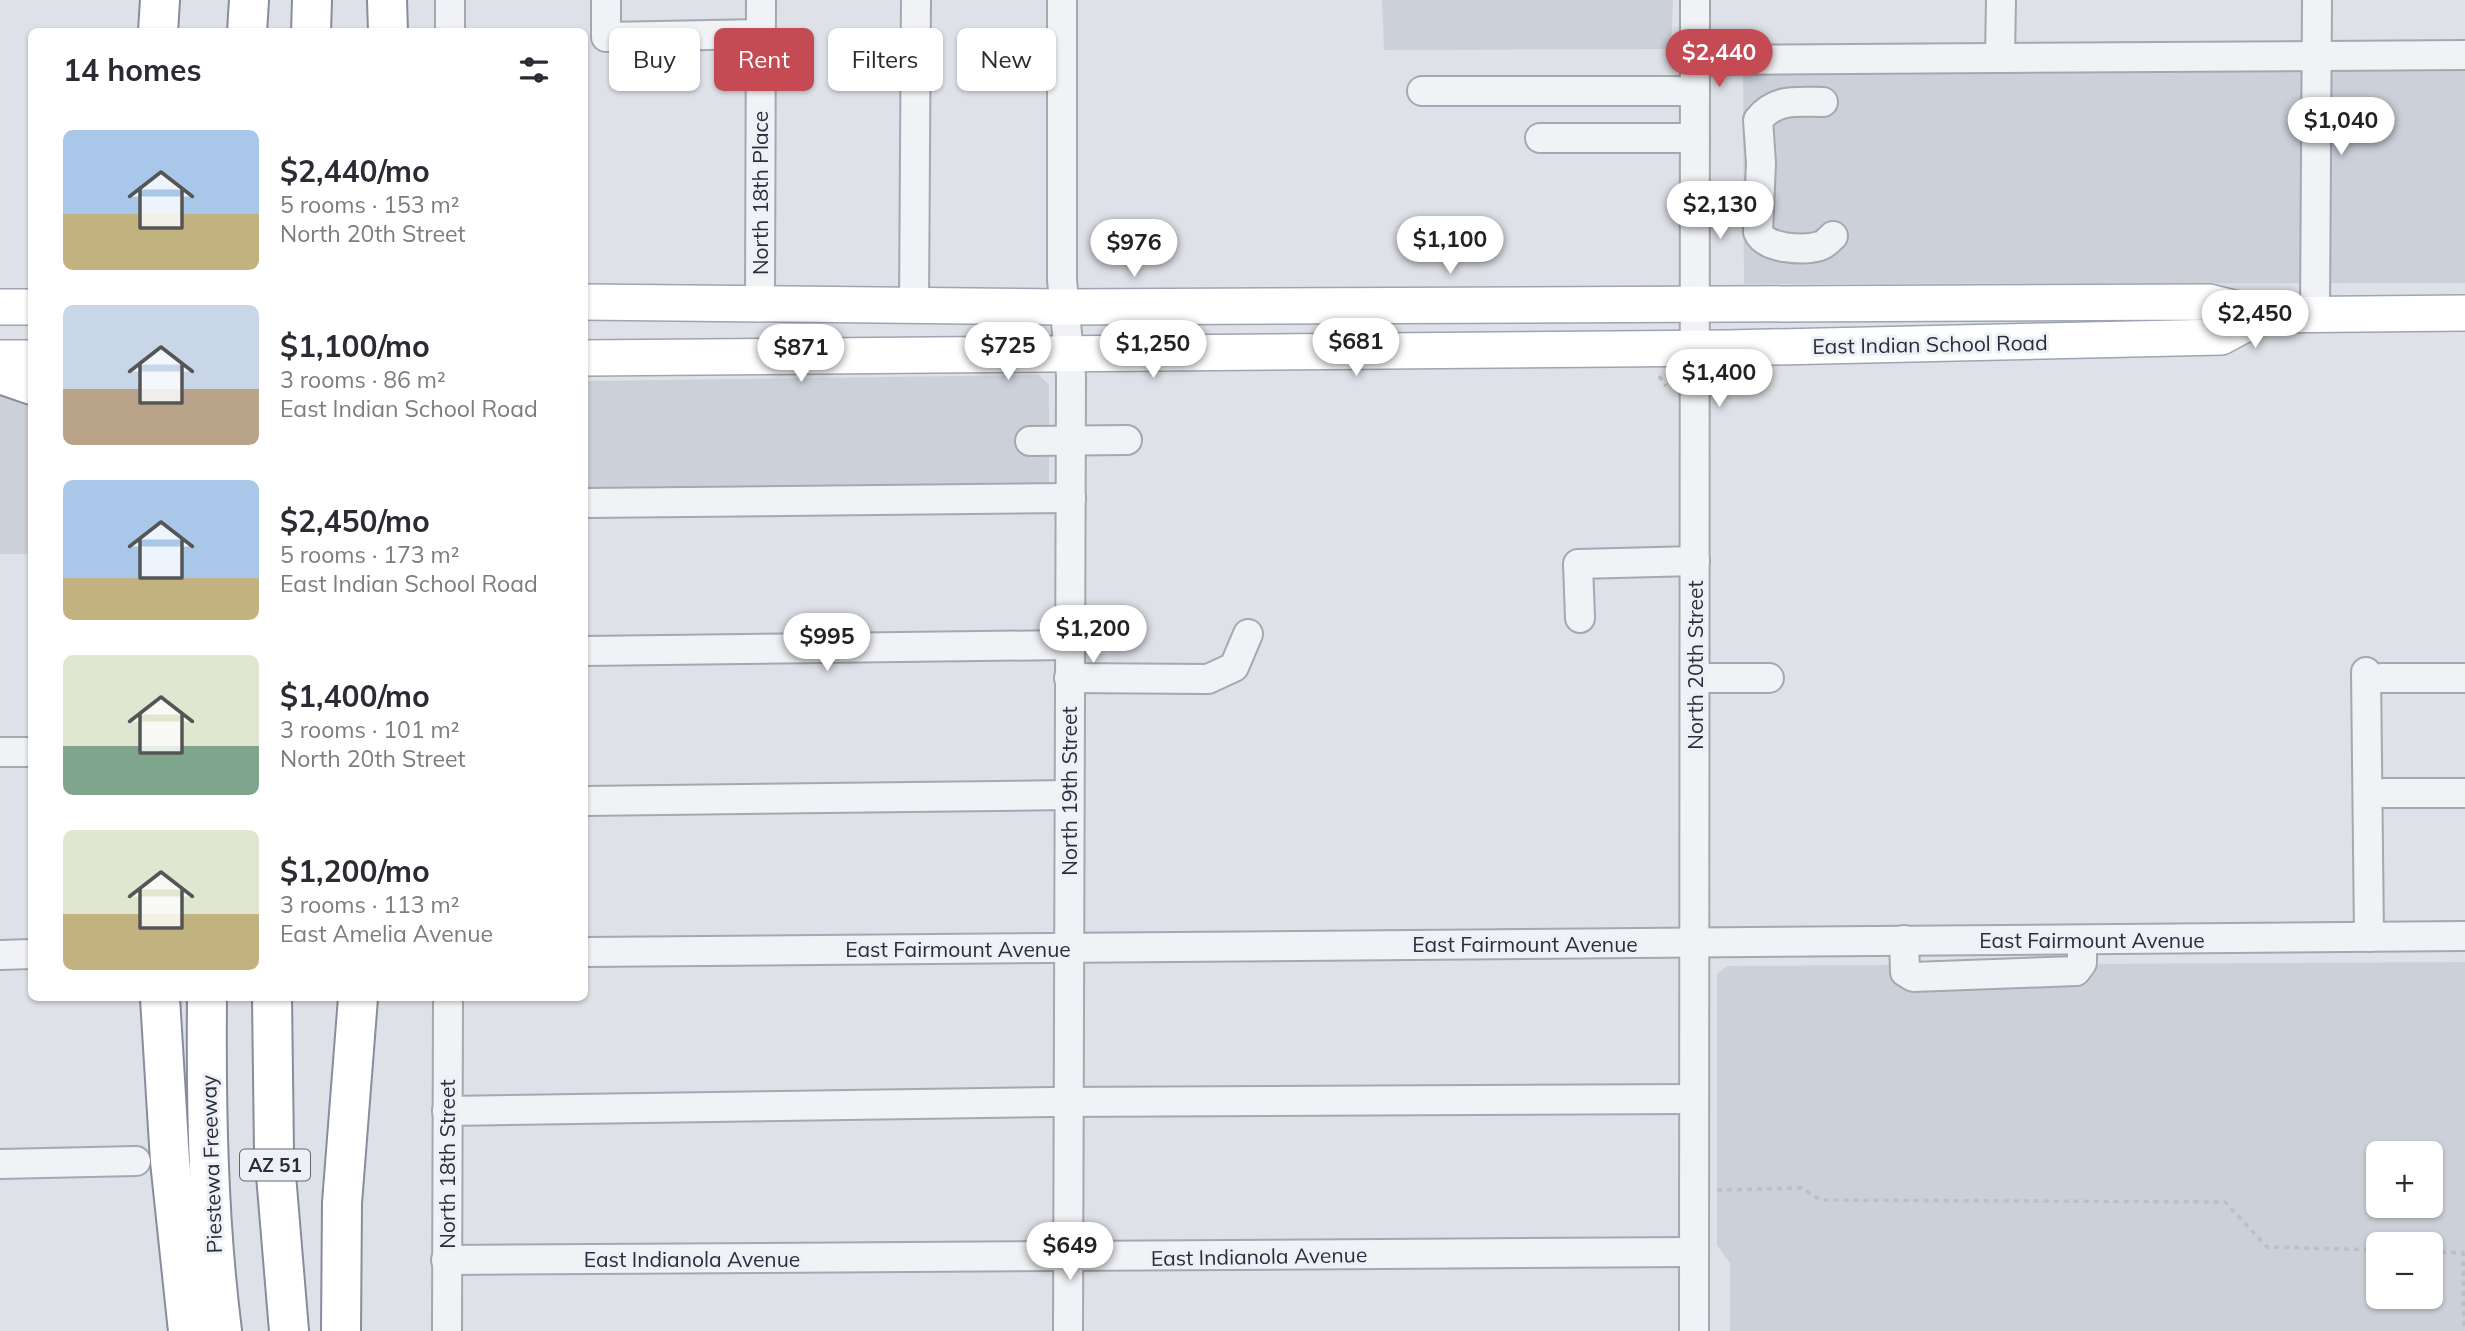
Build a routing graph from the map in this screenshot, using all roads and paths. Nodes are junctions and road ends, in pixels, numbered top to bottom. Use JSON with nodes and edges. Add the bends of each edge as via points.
{"nodes":[{"id":1,"x":160,"y":0,"type":"edge"},
{"id":2,"x":249,"y":0,"type":"edge"},
{"id":3,"x":312,"y":0,"type":"edge"},
{"id":4,"x":387,"y":0,"type":"edge"},
{"id":5,"x":450,"y":0,"type":"edge"},
{"id":6,"x":606,"y":0,"type":"edge"},
{"id":7,"x":761,"y":0,"type":"edge"},
{"id":8,"x":916,"y":0,"type":"edge"},
{"id":9,"x":1062,"y":0,"type":"edge"},
{"id":10,"x":1695,"y":0,"type":"edge"},
{"id":11,"x":2001,"y":0,"type":"edge"},
{"id":12,"x":2317,"y":0,"type":"edge"},
{"id":13,"x":158,"y":28,"type":"edge"},
{"id":14,"x":247,"y":28,"type":"edge"},
{"id":15,"x":311,"y":28,"type":"edge"},
{"id":16,"x":387,"y":28,"type":"edge"},
{"id":17,"x":450,"y":28,"type":"edge"},
{"id":18,"x":761,"y":28,"type":"edge"},
{"id":19,"x":714,"y":35,"type":"edge"},
{"id":20,"x":2317,"y":55,"type":"junction"},
{"id":21,"x":2465,"y":55,"type":"edge"},
{"id":22,"x":2000,"y":57,"type":"junction"},
{"id":23,"x":1695,"y":60,"type":"junction"},
{"id":24,"x":1695,"y":90,"type":"junction"},
{"id":25,"x":761,"y":91,"type":"edge"},
{"id":26,"x":1422,"y":91,"type":"dead end"},
{"id":27,"x":1823,"y":102,"type":"dead end"},
{"id":28,"x":1540,"y":138,"type":"dead end"},
{"id":29,"x":1695,"y":138,"type":"junction"},
{"id":30,"x":1833,"y":236,"type":"dead end"},
{"id":31,"x":588,"y":302,"type":"edge"},
{"id":32,"x":760,"y":302,"type":"junction"},
{"id":33,"x":1695,"y":303,"type":"junction"},
{"id":34,"x":914,"y":305,"type":"junction"},
{"id":35,"x":0,"y":307,"type":"edge"},
{"id":36,"x":28,"y":307,"type":"edge"},
{"id":37,"x":1064,"y":307,"type":"junction"},
{"id":38,"x":2465,"y":313,"type":"edge"},
{"id":39,"x":2315,"y":314,"type":"junction"},
{"id":40,"x":2262,"y":315,"type":"junction"},
{"id":41,"x":1694,"y":349,"type":"junction"},
{"id":42,"x":1068,"y":353,"type":"junction"},
{"id":43,"x":0,"y":358,"type":"edge"},
{"id":44,"x":28,"y":358,"type":"edge"},
{"id":45,"x":588,"y":358,"type":"edge"},
{"id":46,"x":0,"y":374,"type":"edge"},
{"id":47,"x":28,"y":384,"type":"edge"},
{"id":48,"x":1071,"y":440,"type":"junction"},
{"id":49,"x":1127,"y":440,"type":"dead end"},
{"id":50,"x":1030,"y":441,"type":"dead end"},
{"id":51,"x":1071,"y":498,"type":"junction"},
{"id":52,"x":588,"y":503,"type":"edge"},
{"id":53,"x":1695,"y":561,"type":"junction"},
{"id":54,"x":1580,"y":618,"type":"dead end"},
{"id":55,"x":1248,"y":635,"type":"dead end"},
{"id":56,"x":1068,"y":645,"type":"junction"},
{"id":57,"x":588,"y":651,"type":"edge"},
{"id":58,"x":1069,"y":678,"type":"junction"},
{"id":59,"x":1695,"y":678,"type":"junction"},
{"id":60,"x":1769,"y":678,"type":"dead end"},
{"id":61,"x":2465,"y":678,"type":"edge"},
{"id":62,"x":0,"y":752,"type":"edge"},
{"id":63,"x":28,"y":752,"type":"edge"},
{"id":64,"x":2384,"y":793,"type":"dead end"},
{"id":65,"x":2465,"y":793,"type":"edge"},
{"id":66,"x":1069,"y":795,"type":"junction"},
{"id":67,"x":588,"y":801,"type":"edge"},
{"id":68,"x":2465,"y":936,"type":"edge"},
{"id":69,"x":2369,"y":937,"type":"junction"},
{"id":70,"x":1693,"y":943,"type":"junction"},
{"id":71,"x":1068,"y":948,"type":"junction"},
{"id":72,"x":588,"y":952,"type":"edge"},
{"id":73,"x":28,"y":954,"type":"edge"},
{"id":74,"x":0,"y":955,"type":"edge"},
{"id":75,"x":160,"y":1001,"type":"edge"},
{"id":76,"x":207,"y":1001,"type":"edge"},
{"id":77,"x":272,"y":1001,"type":"edge"},
{"id":78,"x":358,"y":1001,"type":"edge"},
{"id":79,"x":448,"y":1001,"type":"edge"},
{"id":80,"x":1694,"y":1099,"type":"junction"},
{"id":81,"x":1069,"y":1102,"type":"junction"},
{"id":82,"x":447,"y":1111,"type":"junction"},
{"id":83,"x":136,"y":1161,"type":"dead end"},
{"id":84,"x":0,"y":1164,"type":"edge"},
{"id":85,"x":1714,"y":1190,"type":"dead end"},
{"id":86,"x":2366,"y":1250,"type":"edge"},
{"id":87,"x":1694,"y":1252,"type":"junction"},
{"id":88,"x":2443,"y":1252,"type":"edge"},
{"id":89,"x":2464,"y":1253,"type":"edge"},
{"id":90,"x":1068,"y":1258,"type":"junction"},
{"id":91,"x":446,"y":1260,"type":"junction"},
{"id":92,"x":187,"y":1331,"type":"edge"},
{"id":93,"x":222,"y":1331,"type":"edge"},
{"id":94,"x":289,"y":1331,"type":"edge"},
{"id":95,"x":341,"y":1331,"type":"edge"},
{"id":96,"x":447,"y":1331,"type":"edge"},
{"id":97,"x":1068,"y":1331,"type":"edge"},
{"id":98,"x":1694,"y":1331,"type":"edge"},
{"id":99,"x":2464,"y":1331,"type":"edge"}],
"edges":[{"from":1,"to":13,"type":"highway"},
{"from":2,"to":14,"type":"highway"},
{"from":3,"to":15,"type":"highway"},
{"from":4,"to":16,"type":"highway"},
{"from":5,"to":17,"type":"street"},
{"from":6,"to":19,"type":"street","via":[[606,37]]},
{"from":7,"to":18,"type":"street","name":"North 18th Place"},
{"from":8,"to":34,"type":"street"},
{"from":9,"to":37,"type":"street","name":"North 19th Street"},
{"from":10,"to":23,"type":"street","name":"North 20th Street"},
{"from":11,"to":22,"type":"street"},
{"from":12,"to":20,"type":"street"},
{"from":20,"to":21,"type":"street"},
{"from":20,"to":22,"type":"street"},
{"from":20,"to":39,"type":"street"},
{"from":22,"to":23,"type":"street"},
{"from":23,"to":24,"type":"street","name":"North 20th Street"},
{"from":24,"to":26,"type":"street"},
{"from":24,"to":29,"type":"street","name":"North 20th Street"},
{"from":25,"to":32,"type":"street","name":"North 18th Place"},
{"from":27,"to":30,"type":"street","via":[[1769,107],[1758,120],[1758,232],[1771,246],[1821,246]]},
{"from":28,"to":29,"type":"street"},
{"from":29,"to":33,"type":"street","name":"North 20th Street"},
{"from":31,"to":32,"type":"main road","name":"East Indian School Road"},
{"from":32,"to":34,"type":"main road","name":"East Indian School Road"},
{"from":33,"to":37,"type":"main road","name":"East Indian School Road"},
{"from":33,"to":40,"type":"main road","name":"East Indian School Road","via":[[2209,302]]},
{"from":33,"to":41,"type":"street","name":"North 20th Street"},
{"from":34,"to":37,"type":"main road","name":"East Indian School Road"},
{"from":35,"to":36,"type":"main road"},
{"from":37,"to":42,"type":"street","name":"North 19th Street"},
{"from":38,"to":39,"type":"main road","name":"East Indian School Road"},
{"from":39,"to":40,"type":"main road","name":"East Indian School Road"},
{"from":40,"to":41,"type":"main road","name":"East Indian School Road","via":[[2221,337]]},
{"from":41,"to":42,"type":"main road","name":"East Indian School Road"},
{"from":41,"to":53,"type":"street","name":"North 20th Street"},
{"from":42,"to":45,"type":"main road","name":"East Indian School Road"},
{"from":42,"to":48,"type":"street","name":"North 19th Street"},
{"from":43,"to":44,"type":"main road"},
{"from":46,"to":47,"type":"highway"},
{"from":48,"to":49,"type":"street"},
{"from":48,"to":50,"type":"street"},
{"from":48,"to":51,"type":"street","name":"North 19th Street"},
{"from":51,"to":52,"type":"street"},
{"from":51,"to":56,"type":"street","name":"North 19th Street"},
{"from":53,"to":54,"type":"street","via":[[1578,564]]},
{"from":53,"to":59,"type":"street","name":"North 20th Street"},
{"from":55,"to":58,"type":"street","via":[[1234,667],[1208,679]]},
{"from":56,"to":57,"type":"street"},
{"from":56,"to":58,"type":"street","name":"North 19th Street"},
{"from":58,"to":66,"type":"street","name":"North 19th Street"},
{"from":59,"to":60,"type":"street"},
{"from":59,"to":70,"type":"street","name":"North 20th Street"},
{"from":61,"to":69,"type":"street","via":[[2374,675]]},
{"from":62,"to":63,"type":"street"},
{"from":64,"to":65,"type":"street"},
{"from":66,"to":67,"type":"street"},
{"from":66,"to":71,"type":"street","name":"North 19th Street"},
{"from":68,"to":69,"type":"street","name":"East Fairmount Avenue"},
{"from":69,"to":70,"type":"street","name":"East Fairmount Avenue"},
{"from":70,"to":71,"type":"street","name":"East Fairmount Avenue"},
{"from":70,"to":80,"type":"street","name":"North 20th Street"},
{"from":71,"to":72,"type":"street","name":"East Fairmount Avenue"},
{"from":71,"to":81,"type":"street","name":"North 19th Street"},
{"from":73,"to":74,"type":"street"},
{"from":75,"to":92,"type":"highway"},
{"from":76,"to":93,"type":"highway","name":"Piestewa Freeway","number":"AZ 51","via":[[209,1155]]},
{"from":77,"to":94,"type":"highway","number":"AZ 51","via":[[274,1151]]},
{"from":78,"to":95,"type":"highway","via":[[342,1203]]},
{"from":79,"to":82,"type":"street","name":"North 18th Street"},
{"from":80,"to":81,"type":"street"},
{"from":80,"to":87,"type":"street","name":"North 20th Street"},
{"from":81,"to":82,"type":"street"},
{"from":81,"to":90,"type":"street","name":"North 19th Street"},
{"from":82,"to":91,"type":"street","name":"North 18th Street"},
{"from":83,"to":84,"type":"street"},
{"from":85,"to":86,"type":"path","via":[[1801,1188],[1821,1200],[2225,1202],[2267,1247]]},
{"from":87,"to":90,"type":"street","name":"East Indianola Avenue"},
{"from":87,"to":98,"type":"street","name":"North 20th Street"},
{"from":88,"to":89,"type":"path"},
{"from":89,"to":99,"type":"path"},
{"from":90,"to":91,"type":"street","name":"East Indianola Avenue"},
{"from":90,"to":97,"type":"street","name":"North 19th Street"},
{"from":91,"to":96,"type":"street","name":"North 18th Street"}]}
